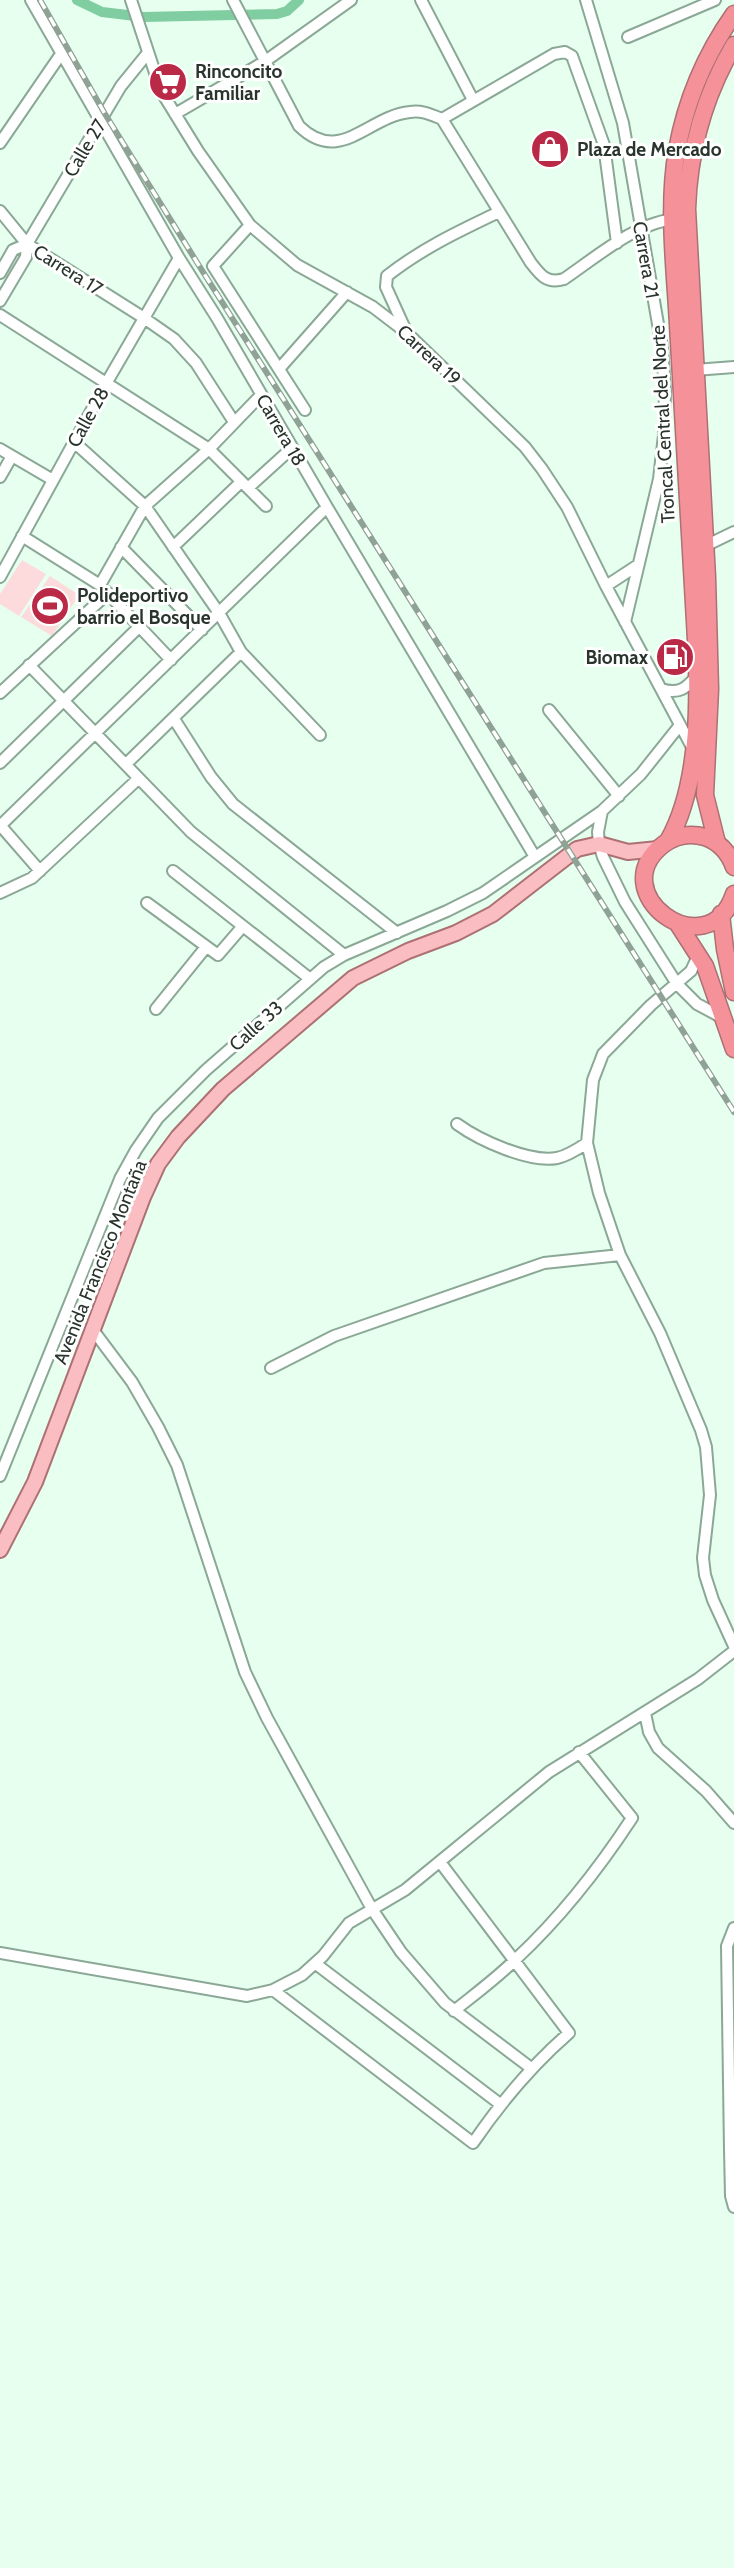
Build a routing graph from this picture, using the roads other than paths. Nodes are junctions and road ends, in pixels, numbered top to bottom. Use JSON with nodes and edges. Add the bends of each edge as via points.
{"nodes":[{"id":1,"x":31,"y":0,"type":"edge"},
{"id":2,"x":131,"y":0,"type":"edge"},
{"id":3,"x":351,"y":0,"type":"edge"},
{"id":4,"x":421,"y":0,"type":"edge"},
{"id":5,"x":586,"y":0,"type":"edge"},
{"id":6,"x":715,"y":0,"type":"edge"},
{"id":7,"x":235,"y":5,"type":"edge"},
{"id":8,"x":734,"y":14,"type":"edge"},
{"id":9,"x":628,"y":37,"type":"dead end"},
{"id":10,"x":734,"y":45,"type":"edge"},
{"id":11,"x":61,"y":54,"type":"junction"},
{"id":12,"x":147,"y":54,"type":"junction"},
{"id":13,"x":264,"y":62,"type":"junction"},
{"id":14,"x":473,"y":100,"type":"junction"},
{"id":15,"x":175,"y":114,"type":"junction"},
{"id":16,"x":442,"y":119,"type":"junction"},
{"id":17,"x":100,"y":122,"type":"junction"},
{"id":18,"x":0,"y":142,"type":"edge"},
{"id":19,"x":0,"y":211,"type":"edge"},
{"id":20,"x":499,"y":212,"type":"junction"},
{"id":21,"x":680,"y":219,"type":"junction"},
{"id":22,"x":250,"y":225,"type":"junction"},
{"id":23,"x":641,"y":230,"type":"junction"},
{"id":24,"x":617,"y":243,"type":"junction"},
{"id":25,"x":27,"y":244,"type":"junction"},
{"id":26,"x":179,"y":258,"type":"junction"},
{"id":27,"x":0,"y":273,"type":"edge"},
{"id":28,"x":347,"y":292,"type":"junction"},
{"id":29,"x":0,"y":301,"type":"edge"},
{"id":30,"x":0,"y":315,"type":"edge"},
{"id":31,"x":144,"y":318,"type":"junction"},
{"id":32,"x":407,"y":333,"type":"junction"},
{"id":33,"x":734,"y":367,"type":"edge"},
{"id":34,"x":279,"y":369,"type":"junction"},
{"id":35,"x":695,"y":370,"type":"junction"},
{"id":36,"x":107,"y":382,"type":"junction"},
{"id":37,"x":261,"y":395,"type":"junction"},
{"id":38,"x":305,"y":411,"type":"dead end"},
{"id":39,"x":234,"y":422,"type":"junction"},
{"id":40,"x":74,"y":442,"type":"junction"},
{"id":41,"x":292,"y":447,"type":"junction"},
{"id":42,"x":0,"y":449,"type":"edge"},
{"id":43,"x":209,"y":449,"type":"junction"},
{"id":44,"x":12,"y":456,"type":"junction"},
{"id":45,"x":0,"y":477,"type":"edge"},
{"id":46,"x":52,"y":481,"type":"junction"},
{"id":47,"x":244,"y":485,"type":"junction"},
{"id":48,"x":145,"y":506,"type":"junction"},
{"id":49,"x":265,"y":506,"type":"dead end"},
{"id":50,"x":327,"y":507,"type":"junction"},
{"id":51,"x":734,"y":532,"type":"edge"},
{"id":52,"x":22,"y":536,"type":"junction"},
{"id":53,"x":705,"y":546,"type":"junction"},
{"id":54,"x":121,"y":547,"type":"junction"},
{"id":55,"x":173,"y":547,"type":"junction"},
{"id":56,"x":638,"y":565,"type":"junction"},
{"id":57,"x":0,"y":577,"type":"edge"},
{"id":58,"x":606,"y":586,"type":"junction"},
{"id":59,"x":104,"y":589,"type":"junction"},
{"id":60,"x":219,"y":613,"type":"junction"},
{"id":61,"x":625,"y":622,"type":"junction"},
{"id":62,"x":139,"y":627,"type":"junction"},
{"id":63,"x":202,"y":629,"type":"junction"},
{"id":64,"x":241,"y":652,"type":"junction"},
{"id":65,"x":171,"y":660,"type":"junction"},
{"id":66,"x":29,"y":665,"type":"junction"},
{"id":67,"x":698,"y":674,"type":"junction"},
{"id":68,"x":661,"y":689,"type":"junction"},
{"id":69,"x":0,"y":693,"type":"edge"},
{"id":70,"x":64,"y":701,"type":"junction"},
{"id":71,"x":549,"y":710,"type":"dead end"},
{"id":72,"x":174,"y":719,"type":"junction"},
{"id":73,"x":680,"y":725,"type":"junction"},
{"id":74,"x":97,"y":734,"type":"junction"},
{"id":75,"x":320,"y":735,"type":"dead end"},
{"id":76,"x":693,"y":749,"type":"junction"},
{"id":77,"x":0,"y":763,"type":"edge"},
{"id":78,"x":125,"y":764,"type":"junction"},
{"id":79,"x":138,"y":779,"type":"junction"},
{"id":80,"x":619,"y":796,"type":"junction"},
{"id":81,"x":602,"y":811,"type":"junction"},
{"id":82,"x":0,"y":826,"type":"edge"},
{"id":83,"x":717,"y":843,"type":"junction"},
{"id":84,"x":599,"y":844,"type":"junction"},
{"id":85,"x":663,"y":845,"type":"junction"},
{"id":86,"x":536,"y":857,"type":"junction"},
{"id":87,"x":734,"y":867,"type":"edge"},
{"id":88,"x":40,"y":871,"type":"junction"},
{"id":89,"x":173,"y":871,"type":"dead end"},
{"id":90,"x":0,"y":893,"type":"edge"},
{"id":91,"x":147,"y":903,"type":"dead end"},
{"id":92,"x":729,"y":905,"type":"edge"},
{"id":93,"x":678,"y":924,"type":"junction"},
{"id":94,"x":243,"y":926,"type":"junction"},
{"id":95,"x":397,"y":933,"type":"junction"},
{"id":96,"x":206,"y":947,"type":"junction"},
{"id":97,"x":699,"y":954,"type":"junction"},
{"id":98,"x":344,"y":955,"type":"junction"},
{"id":99,"x":309,"y":978,"type":"junction"},
{"id":100,"x":677,"y":984,"type":"junction"},
{"id":101,"x":734,"y":992,"type":"edge"},
{"id":102,"x":156,"y":1009,"type":"dead end"},
{"id":103,"x":723,"y":1018,"type":"junction"},
{"id":104,"x":734,"y":1049,"type":"edge"},
{"id":105,"x":457,"y":1124,"type":"dead end"},
{"id":106,"x":587,"y":1143,"type":"junction"},
{"id":107,"x":620,"y":1255,"type":"junction"},
{"id":108,"x":93,"y":1331,"type":"junction"},
{"id":109,"x":271,"y":1368,"type":"dead end"},
{"id":110,"x":0,"y":1476,"type":"edge"},
{"id":111,"x":0,"y":1550,"type":"edge"},
{"id":112,"x":734,"y":1648,"type":"edge"},
{"id":113,"x":645,"y":1713,"type":"junction"},
{"id":114,"x":579,"y":1752,"type":"junction"},
{"id":115,"x":734,"y":1823,"type":"edge"},
{"id":116,"x":440,"y":1863,"type":"junction"},
{"id":117,"x":372,"y":1909,"type":"junction"},
{"id":118,"x":734,"y":1928,"type":"edge"},
{"id":119,"x":0,"y":1954,"type":"edge"},
{"id":120,"x":515,"y":1961,"type":"junction"},
{"id":121,"x":316,"y":1964,"type":"junction"},
{"id":122,"x":273,"y":1990,"type":"junction"},
{"id":123,"x":454,"y":2011,"type":"junction"},
{"id":124,"x":531,"y":2068,"type":"junction"},
{"id":125,"x":500,"y":2104,"type":"junction"},
{"id":126,"x":734,"y":2207,"type":"edge"}],
"edges":[{"from":1,"to":11,"type":"street","name":"Carrera 18"},
{"from":2,"to":12,"type":"street","name":"Carrera 19"},
{"from":3,"to":13,"type":"street"},
{"from":4,"to":14,"type":"street"},
{"from":5,"to":23,"type":"street","name":"Carrera 21","via":[[623,123]]},
{"from":6,"to":9,"type":"street"},
{"from":7,"to":13,"type":"street"},
{"from":8,"to":21,"type":"highway","name":"Troncal Central del Norte","via":[[706,60],[685,115],[677,153]]},
{"from":10,"to":21,"type":"highway","name":"Troncal Central del Norte","via":[[700,120]]},
{"from":11,"to":17,"type":"street","name":"Carrera 18"},
{"from":11,"to":18,"type":"street"},
{"from":12,"to":15,"type":"street","name":"Carrera 19"},
{"from":12,"to":17,"type":"street","name":"Calle 27"},
{"from":13,"to":15,"type":"street"},
{"from":13,"to":16,"type":"street","via":[[299,126],[319,141],[342,141],[411,111]]},
{"from":14,"to":16,"type":"street"},
{"from":14,"to":24,"type":"street","via":[[554,54],[572,56],[604,145]]},
{"from":15,"to":22,"type":"street","name":"Carrera 19"},
{"from":16,"to":20,"type":"street"},
{"from":17,"to":25,"type":"street","name":"Calle 27"},
{"from":17,"to":26,"type":"street","name":"Carrera 18"},
{"from":19,"to":25,"type":"street","name":"Carrera 17"},
{"from":20,"to":24,"type":"street","via":[[536,269],[554,282]]},
{"from":20,"to":32,"type":"street","via":[[438,242],[387,276],[386,287]]},
{"from":21,"to":23,"type":"street"},
{"from":21,"to":35,"type":"highway","name":"Troncal Central del Norte"},
{"from":21,"to":67,"type":"highway","name":"Troncal Central del Norte"},
{"from":22,"to":28,"type":"street","name":"Carrera 19","via":[[297,265]]},
{"from":22,"to":34,"type":"street","via":[[213,266]]},
{"from":23,"to":24,"type":"street"},
{"from":23,"to":56,"type":"street","name":"Carrera 21","via":[[666,391],[659,479]]},
{"from":25,"to":27,"type":"street","name":"Calle 27","via":[[13,250]]},
{"from":25,"to":29,"type":"street","name":"Calle 27","via":[[26,257]]},
{"from":25,"to":31,"type":"street","name":"Carrera 17"},
{"from":26,"to":31,"type":"street","name":"Calle 28"},
{"from":26,"to":37,"type":"street","name":"Carrera 18"},
{"from":28,"to":32,"type":"street","name":"Carrera 19"},
{"from":28,"to":34,"type":"street"},
{"from":30,"to":36,"type":"street"},
{"from":31,"to":36,"type":"street","name":"Calle 28"},
{"from":31,"to":39,"type":"street","name":"Carrera 17","via":[[196,363]]},
{"from":32,"to":58,"type":"street","name":"Carrera 19","via":[[542,468]]},
{"from":33,"to":35,"type":"street"},
{"from":34,"to":38,"type":"street"},
{"from":35,"to":53,"type":"highway","name":"Troncal Central del Norte"},
{"from":36,"to":40,"type":"street","name":"Calle 28"},
{"from":36,"to":43,"type":"street"},
{"from":37,"to":39,"type":"street"},
{"from":37,"to":41,"type":"street","name":"Carrera 18"},
{"from":39,"to":43,"type":"street"},
{"from":40,"to":46,"type":"street","name":"Calle 28"},
{"from":40,"to":48,"type":"street"},
{"from":41,"to":47,"type":"street"},
{"from":41,"to":50,"type":"street","name":"Carrera 18"},
{"from":42,"to":44,"type":"street"},
{"from":43,"to":47,"type":"street"},
{"from":43,"to":48,"type":"street"},
{"from":44,"to":45,"type":"street"},
{"from":44,"to":46,"type":"street"},
{"from":46,"to":52,"type":"street","name":"Calle 28"},
{"from":47,"to":49,"type":"street"},
{"from":47,"to":55,"type":"street"},
{"from":48,"to":54,"type":"street"},
{"from":48,"to":55,"type":"street"},
{"from":50,"to":60,"type":"street"},
{"from":50,"to":86,"type":"street","name":"Carrera 18"},
{"from":51,"to":53,"type":"street"},
{"from":52,"to":57,"type":"street","name":"Calle 28"},
{"from":52,"to":59,"type":"street"},
{"from":53,"to":83,"type":"highway","name":"Troncal Central del Norte","via":[[710,690],[705,795]]},
{"from":54,"to":59,"type":"street"},
{"from":54,"to":63,"type":"street"},
{"from":55,"to":60,"type":"street"},
{"from":56,"to":58,"type":"street"},
{"from":56,"to":61,"type":"street","name":"Carrera 21"},
{"from":58,"to":61,"type":"street","name":"Carrera 19"},
{"from":59,"to":62,"type":"street"},
{"from":59,"to":66,"type":"street"},
{"from":60,"to":63,"type":"street"},
{"from":60,"to":64,"type":"street"},
{"from":61,"to":68,"type":"street","name":"Carrera 19"},
{"from":62,"to":65,"type":"street"},
{"from":62,"to":70,"type":"street"},
{"from":63,"to":65,"type":"street"},
{"from":64,"to":72,"type":"street"},
{"from":64,"to":75,"type":"street"},
{"from":65,"to":74,"type":"street"},
{"from":66,"to":69,"type":"street"},
{"from":66,"to":70,"type":"street"},
{"from":67,"to":68,"type":"street","via":[[687,688]]},
{"from":67,"to":76,"type":"highway","name":"Troncal Central del Norte"},
{"from":68,"to":73,"type":"street","name":"Carrera 19"},
{"from":70,"to":74,"type":"street"},
{"from":70,"to":77,"type":"street"},
{"from":71,"to":80,"type":"street"},
{"from":72,"to":78,"type":"street"},
{"from":72,"to":95,"type":"street","via":[[233,804]]},
{"from":73,"to":76,"type":"street","name":"Carrera 19"},
{"from":73,"to":80,"type":"street","name":"Calle 33"},
{"from":74,"to":78,"type":"street"},
{"from":74,"to":82,"type":"street"},
{"from":76,"to":85,"type":"highway","name":"Troncal Central del Norte","via":[[684,806]]},
{"from":78,"to":79,"type":"street"},
{"from":79,"to":88,"type":"street"},
{"from":79,"to":98,"type":"street","via":[[191,832]]},
{"from":80,"to":81,"type":"street","name":"Calle 33"},
{"from":81,"to":84,"type":"street"},
{"from":81,"to":86,"type":"street","name":"Calle 33"},
{"from":82,"to":88,"type":"street"},
{"from":83,"to":85,"type":"highway","via":[[696,835]]},
{"from":83,"to":87,"type":"highway"},
{"from":84,"to":85,"type":"main road","via":[[628,852]]},
{"from":84,"to":100,"type":"street","via":[[625,902]]},
{"from":84,"to":108,"type":"main road","name":"Avenida Francisco Montaña","via":[[570,853],[493,914],[353,978],[223,1089],[158,1164]]},
{"from":85,"to":93,"type":"highway","name":"Troncal Central del Norte","via":[[648,864],[645,883],[650,901]]},
{"from":86,"to":95,"type":"street","name":"Calle 33","via":[[483,892]]},
{"from":88,"to":90,"type":"street"},
{"from":89,"to":94,"type":"street"},
{"from":91,"to":96,"type":"street"},
{"from":92,"to":93,"type":"highway","via":[[701,925]]},
{"from":92,"to":101,"type":"highway","via":[[727,961]]},
{"from":93,"to":97,"type":"highway"},
{"from":94,"to":96,"type":"street","via":[[218,955]]},
{"from":94,"to":99,"type":"street"},
{"from":95,"to":98,"type":"street","name":"Calle 33"},
{"from":96,"to":102,"type":"street"},
{"from":97,"to":100,"type":"street","via":[[691,971]]},
{"from":97,"to":103,"type":"highway"},
{"from":98,"to":99,"type":"street","name":"Calle 33"},
{"from":99,"to":110,"type":"street","name":"Calle 33","via":[[158,1118],[135,1150]]},
{"from":100,"to":103,"type":"street","via":[[697,1004]]},
{"from":100,"to":106,"type":"street","via":[[603,1054],[593,1080]]},
{"from":103,"to":104,"type":"highway"},
{"from":105,"to":106,"type":"street","via":[[493,1144],[535,1157],[557,1158]]},
{"from":106,"to":107,"type":"street"},
{"from":107,"to":109,"type":"street","via":[[544,1263],[334,1336]]},
{"from":107,"to":112,"type":"street","via":[[660,1333],[706,1447],[710,1495],[705,1575]]},
{"from":108,"to":111,"type":"main road","name":"Avenida Francisco Montaña","via":[[35,1482]]},
{"from":108,"to":117,"type":"street","via":[[132,1382],[168,1446],[245,1672]]},
{"from":112,"to":113,"type":"street","via":[[698,1679]]},
{"from":113,"to":114,"type":"street"},
{"from":113,"to":115,"type":"street","via":[[658,1748]]},
{"from":114,"to":116,"type":"street","via":[[548,1772]]},
{"from":114,"to":120,"type":"street","via":[[632,1818],[578,1894]]},
{"from":116,"to":117,"type":"street"},
{"from":116,"to":120,"type":"street"},
{"from":117,"to":121,"type":"street","via":[[349,1923]]},
{"from":117,"to":123,"type":"street","via":[[401,1952]]},
{"from":118,"to":126,"type":"street","via":[[727,1946]]},
{"from":119,"to":122,"type":"street","via":[[247,1996]]},
{"from":120,"to":123,"type":"street"},
{"from":120,"to":124,"type":"street","via":[[569,2033]]},
{"from":121,"to":122,"type":"street"},
{"from":121,"to":125,"type":"street"},
{"from":122,"to":125,"type":"street","via":[[473,2143]]},
{"from":123,"to":124,"type":"street"},
{"from":124,"to":125,"type":"street"}]}
